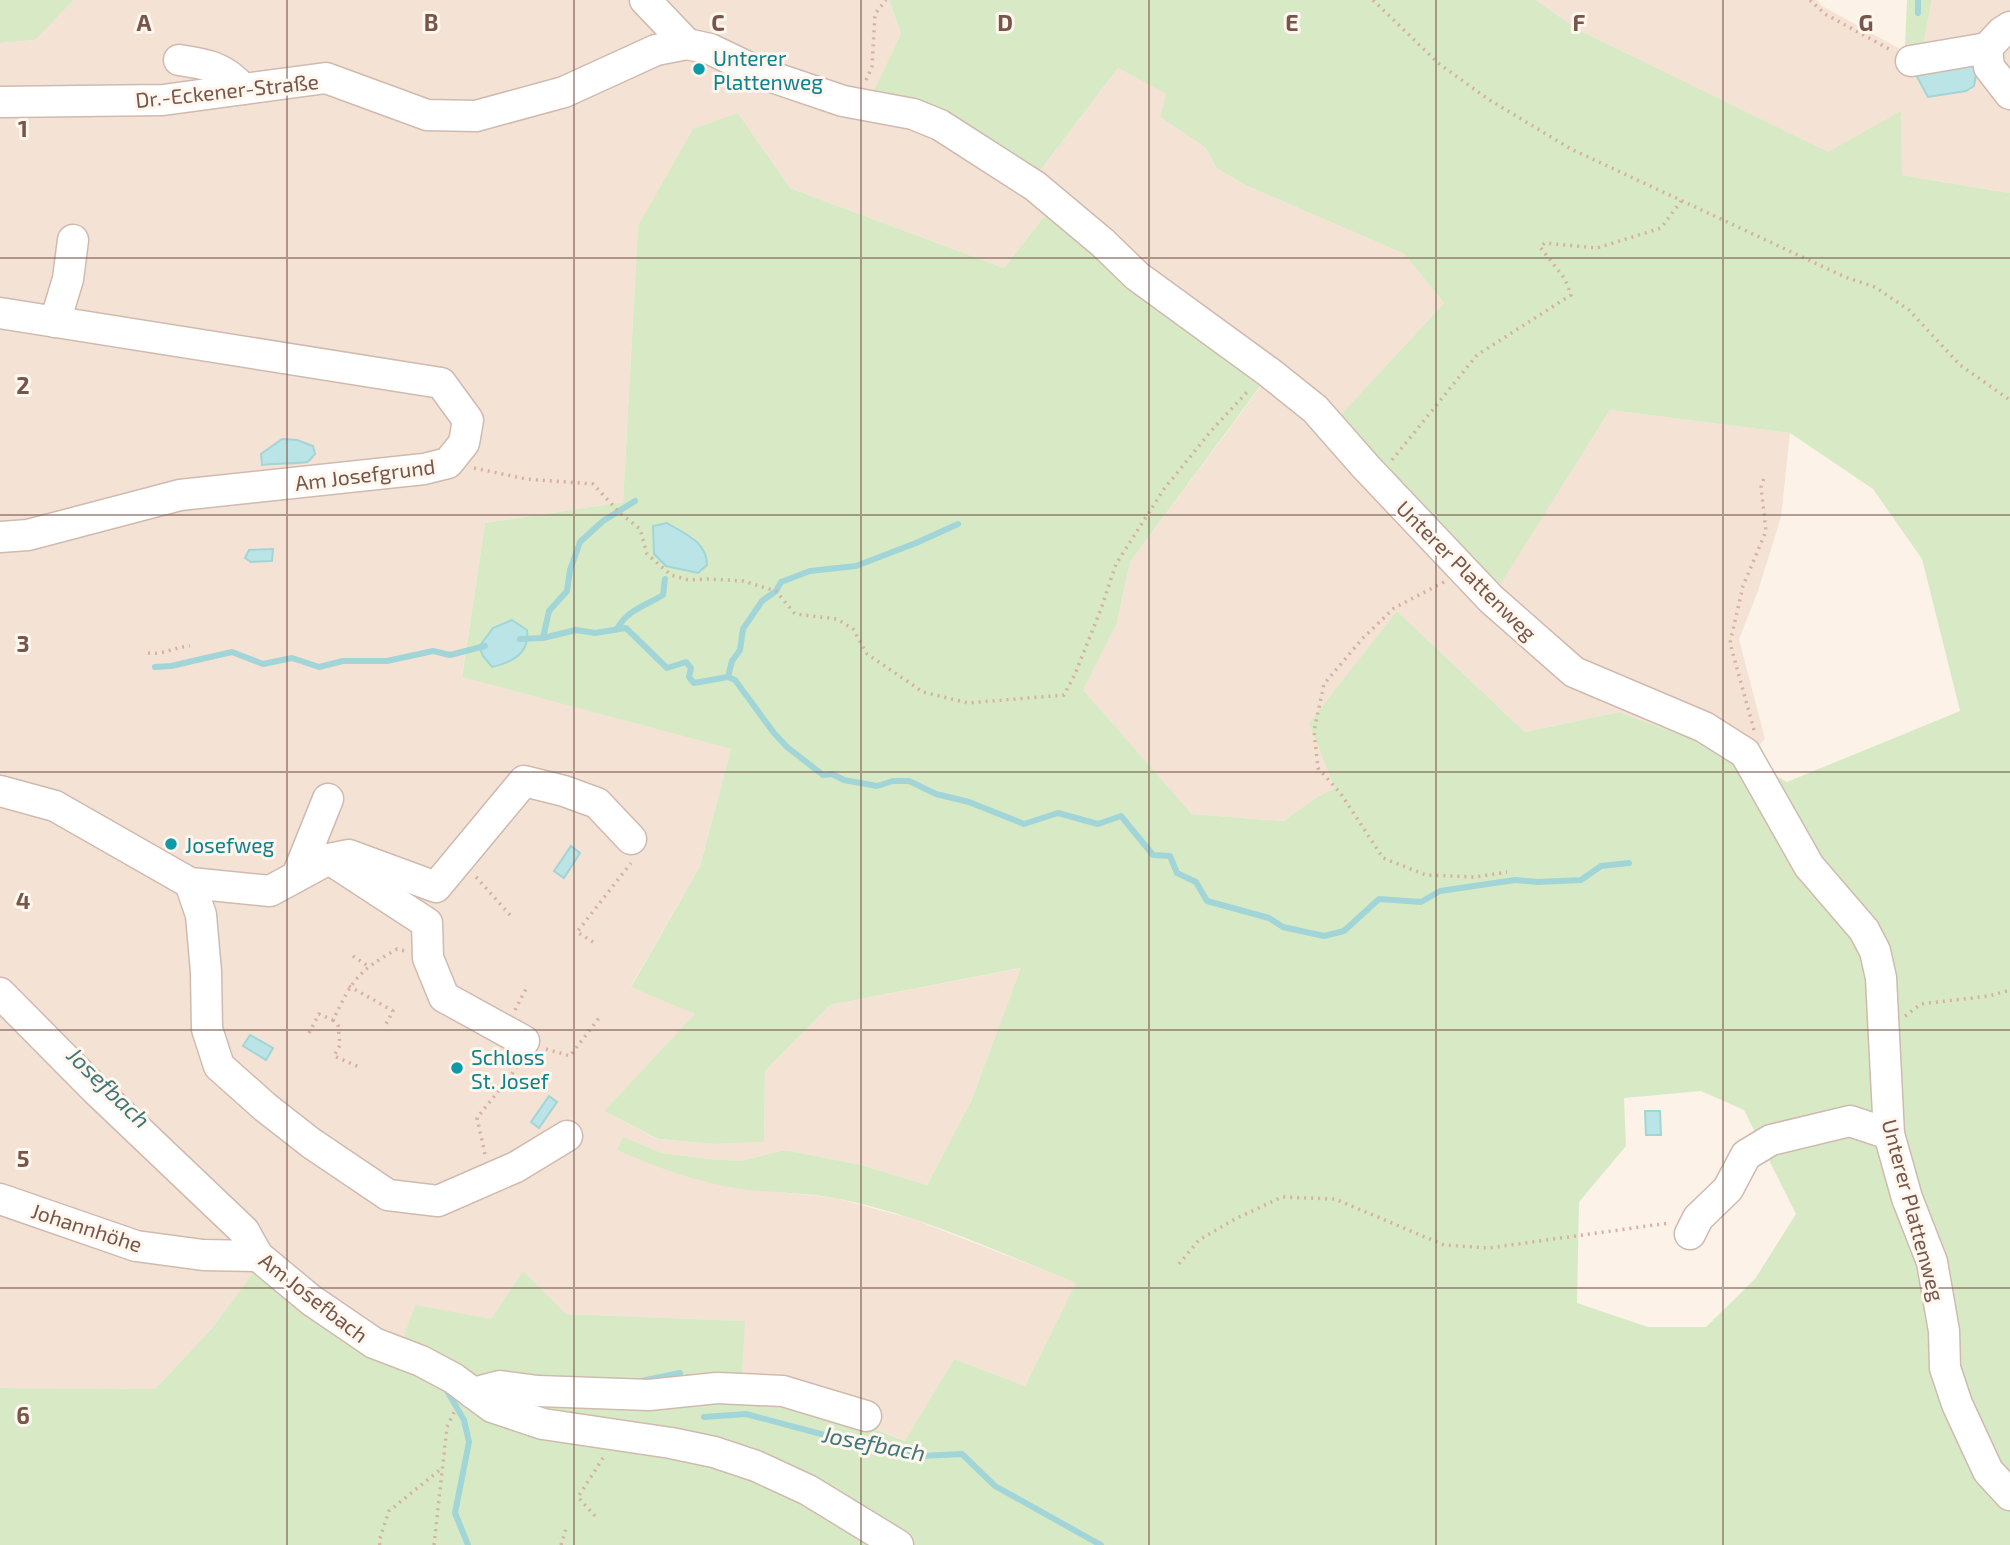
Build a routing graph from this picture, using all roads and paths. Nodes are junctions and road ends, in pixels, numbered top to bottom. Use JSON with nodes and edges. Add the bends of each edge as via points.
{"nodes":[{"id":1,"x":645,"y":0,"type":"edge"},
{"id":2,"x":886,"y":0,"type":"edge"},
{"id":3,"x":1373,"y":0,"type":"edge"},
{"id":4,"x":1810,"y":0,"type":"edge"},
{"id":5,"x":2010,"y":27,"type":"edge"},
{"id":6,"x":687,"y":44,"type":"junction"},
{"id":7,"x":1987,"y":48,"type":"junction"},
{"id":8,"x":179,"y":60,"type":"dead end"},
{"id":9,"x":1911,"y":61,"type":"joint"},
{"id":10,"x":243,"y":89,"type":"junction"},
{"id":11,"x":2010,"y":94,"type":"edge"},
{"id":12,"x":0,"y":102,"type":"edge"},
{"id":13,"x":854,"y":103,"type":"junction"},
{"id":14,"x":1681,"y":201,"type":"junction"},
{"id":15,"x":73,"y":240,"type":"dead end"},
{"id":16,"x":0,"y":313,"type":"edge"},
{"id":17,"x":55,"y":322,"type":"junction"},
{"id":18,"x":1267,"y":371,"type":"junction"},
{"id":19,"x":2010,"y":400,"type":"edge"},
{"id":20,"x":448,"y":463,"type":"junction"},
{"id":21,"x":1376,"y":477,"type":"junction"},
{"id":22,"x":1764,"y":478,"type":"dead end"},
{"id":23,"x":0,"y":537,"type":"edge"},
{"id":24,"x":1464,"y":571,"type":"junction"},
{"id":25,"x":190,"y":646,"type":"dead end"},
{"id":26,"x":148,"y":653,"type":"dead end"},
{"id":27,"x":1745,"y":753,"type":"junction"},
{"id":28,"x":0,"y":791,"type":"edge"},
{"id":29,"x":328,"y":799,"type":"dead end"},
{"id":30,"x":631,"y":839,"type":"joint"},
{"id":31,"x":329,"y":859,"type":"junction"},
{"id":32,"x":1507,"y":872,"type":"dead end"},
{"id":33,"x":297,"y":876,"type":"junction"},
{"id":34,"x":445,"y":876,"type":"junction"},
{"id":35,"x":190,"y":883,"type":"junction"},
{"id":36,"x":510,"y":915,"type":"dead end"},
{"id":37,"x":593,"y":942,"type":"dead end"},
{"id":38,"x":353,"y":956,"type":"dead end"},
{"id":39,"x":428,"y":956,"type":"junction"},
{"id":40,"x":368,"y":966,"type":"junction"},
{"id":41,"x":349,"y":986,"type":"junction"},
{"id":42,"x":2010,"y":990,"type":"edge"},
{"id":43,"x":0,"y":993,"type":"edge"},
{"id":44,"x":599,"y":1017,"type":"dead end"},
{"id":45,"x":333,"y":1020,"type":"junction"},
{"id":46,"x":388,"y":1025,"type":"dead end"},
{"id":47,"x":309,"y":1033,"type":"dead end"},
{"id":48,"x":524,"y":1041,"type":"joint"},
{"id":49,"x":1886,"y":1051,"type":"junction"},
{"id":50,"x":359,"y":1067,"type":"dead end"},
{"id":51,"x":500,"y":1089,"type":"dead end"},
{"id":52,"x":1885,"y":1090,"type":"junction"},
{"id":53,"x":1850,"y":1121,"type":"junction"},
{"id":54,"x":1889,"y":1134,"type":"junction"},
{"id":55,"x":567,"y":1136,"type":"dead end"},
{"id":56,"x":487,"y":1180,"type":"junction"},
{"id":57,"x":0,"y":1199,"type":"edge"},
{"id":58,"x":1694,"y":1226,"type":"joint"},
{"id":59,"x":258,"y":1256,"type":"junction"},
{"id":60,"x":1179,"y":1264,"type":"dead end"},
{"id":61,"x":473,"y":1393,"type":"junction"},
{"id":62,"x":866,"y":1416,"type":"dead end"},
{"id":63,"x":606,"y":1454,"type":"dead end"},
{"id":64,"x":443,"y":1468,"type":"junction"},
{"id":65,"x":2010,"y":1495,"type":"edge"},
{"id":66,"x":595,"y":1516,"type":"dead end"},
{"id":67,"x":566,"y":1525,"type":"dead end"},
{"id":68,"x":380,"y":1545,"type":"edge"},
{"id":69,"x":434,"y":1545,"type":"edge"},
{"id":70,"x":561,"y":1545,"type":"edge"},
{"id":71,"x":898,"y":1545,"type":"edge"}],
"edges":[{"from":1,"to":6,"type":"street"},
{"from":2,"to":13,"type":"path","via":[[875,14],[872,67]]},
{"from":3,"to":14,"type":"path","via":[[1438,63],[1488,99],[1585,157]]},
{"from":4,"to":9,"type":"path","via":[[1825,14]]},
{"from":5,"to":7,"type":"street"},
{"from":6,"to":10,"type":"street","name":"Dr.-Eckener-Straße","via":[[656,50],[564,92],[476,116],[428,115],[326,78]]},
{"from":6,"to":13,"type":"street","name":"Unterer Plattenweg"},
{"from":7,"to":9,"type":"street"},
{"from":7,"to":11,"type":"street","via":[[1989,67]]},
{"from":8,"to":10,"type":"street","via":[[212,65]]},
{"from":10,"to":12,"type":"street","name":"Dr.-Eckener-Straße","via":[[163,100]]},
{"from":13,"to":18,"type":"street","name":"Unterer Plattenweg","via":[[913,114],[976,148],[1041,191],[1137,276]]},
{"from":14,"to":19,"type":"path","via":[[1875,287],[1909,310],[1960,365]]},
{"from":14,"to":21,"type":"path","via":[[1661,228],[1597,248],[1545,243],[1540,247],[1565,279],[1571,295],[1477,355]]},
{"from":15,"to":17,"type":"street"},
{"from":16,"to":17,"type":"street","name":"Am Josefgrund"},
{"from":17,"to":20,"type":"street","name":"Am Josefgrund","via":[[441,383],[468,420],[464,443]]},
{"from":18,"to":20,"type":"path","via":[[1164,489],[1116,564],[1064,695],[968,703],[923,692],[867,654],[853,629],[837,619],[795,614],[776,591],[743,581],[671,575],[647,554],[640,529],[593,484],[526,478]]},
{"from":18,"to":21,"type":"street","name":"Unterer Plattenweg","via":[[1315,409]]},
{"from":20,"to":23,"type":"street","name":"Am Josefgrund","via":[[180,495],[28,535]]},
{"from":21,"to":24,"type":"street","name":"Unterer Plattenweg"},
{"from":22,"to":27,"type":"path","via":[[1766,531],[1743,586],[1730,643],[1754,723],[1754,740]]},
{"from":24,"to":27,"type":"street","name":"Unterer Plattenweg","via":[[1574,672],[1704,727]]},
{"from":24,"to":32,"type":"path","via":[[1394,608],[1324,684],[1314,732],[1318,768],[1341,794],[1382,858],[1426,875],[1475,877]]},
{"from":25,"to":26,"type":"path","via":[[164,654]]},
{"from":27,"to":49,"type":"street","name":"Unterer Plattenweg","via":[[1809,866],[1864,930],[1875,951]]},
{"from":28,"to":35,"type":"street","via":[[55,806]]},
{"from":29,"to":33,"type":"street"},
{"from":30,"to":34,"type":"street","via":[[597,803],[524,781]]},
{"from":30,"to":37,"type":"path","via":[[642,849],[577,932]]},
{"from":31,"to":33,"type":"street"},
{"from":31,"to":34,"type":"street","via":[[349,855],[436,887]]},
{"from":31,"to":39,"type":"street","via":[[428,923]]},
{"from":33,"to":35,"type":"street","via":[[270,891]]},
{"from":34,"to":36,"type":"path","via":[[477,877]]},
{"from":35,"to":56,"type":"street","via":[[201,915],[207,1029],[219,1066],[311,1143],[388,1195],[438,1201]]},
{"from":38,"to":40,"type":"path"},
{"from":39,"to":40,"type":"path","via":[[397,949]]},
{"from":39,"to":48,"type":"street","via":[[444,996]]},
{"from":40,"to":41,"type":"path"},
{"from":41,"to":45,"type":"path"},
{"from":41,"to":46,"type":"path","via":[[393,1010]]},
{"from":42,"to":49,"type":"path","via":[[1921,1004],[1900,1020]]},
{"from":43,"to":59,"type":"street","name":"Am Josefbach","via":[[244,1231]]},
{"from":44,"to":48,"type":"path","via":[[570,1056]]},
{"from":45,"to":47,"type":"path","via":[[318,1014]]},
{"from":45,"to":50,"type":"path","via":[[340,1045],[334,1056]]},
{"from":49,"to":52,"type":"street","name":"Unterer Plattenweg"},
{"from":51,"to":56,"type":"path","via":[[477,1118]]},
{"from":52,"to":53,"type":"street"},
{"from":52,"to":54,"type":"street","name":"Unterer Plattenweg"},
{"from":53,"to":54,"type":"street"},
{"from":53,"to":58,"type":"street","via":[[1771,1140],[1746,1155],[1728,1189]]},
{"from":54,"to":65,"type":"street","name":"Unterer Plattenweg","via":[[1932,1262],[1944,1331],[1945,1368],[1957,1404],[1988,1471]]},
{"from":55,"to":56,"type":"street"},
{"from":57,"to":59,"type":"street","name":"Johannhöhe","via":[[136,1245],[203,1255]]},
{"from":58,"to":60,"type":"path","via":[[1489,1248],[1444,1245],[1335,1199],[1282,1196],[1199,1240]]},
{"from":59,"to":61,"type":"street","name":"Am Josefbach","via":[[374,1343],[421,1361]]},
{"from":61,"to":62,"type":"street","via":[[500,1385],[649,1395],[717,1388],[783,1391]]},
{"from":61,"to":64,"type":"path","via":[[456,1407],[447,1426]]},
{"from":61,"to":71,"type":"street","name":"Am Josefbach","via":[[492,1407],[543,1424],[671,1443],[756,1466],[808,1490]]},
{"from":63,"to":66,"type":"path","via":[[578,1497]]},
{"from":64,"to":68,"type":"path","via":[[389,1511]]},
{"from":64,"to":69,"type":"path"},
{"from":67,"to":70,"type":"path"}]}
